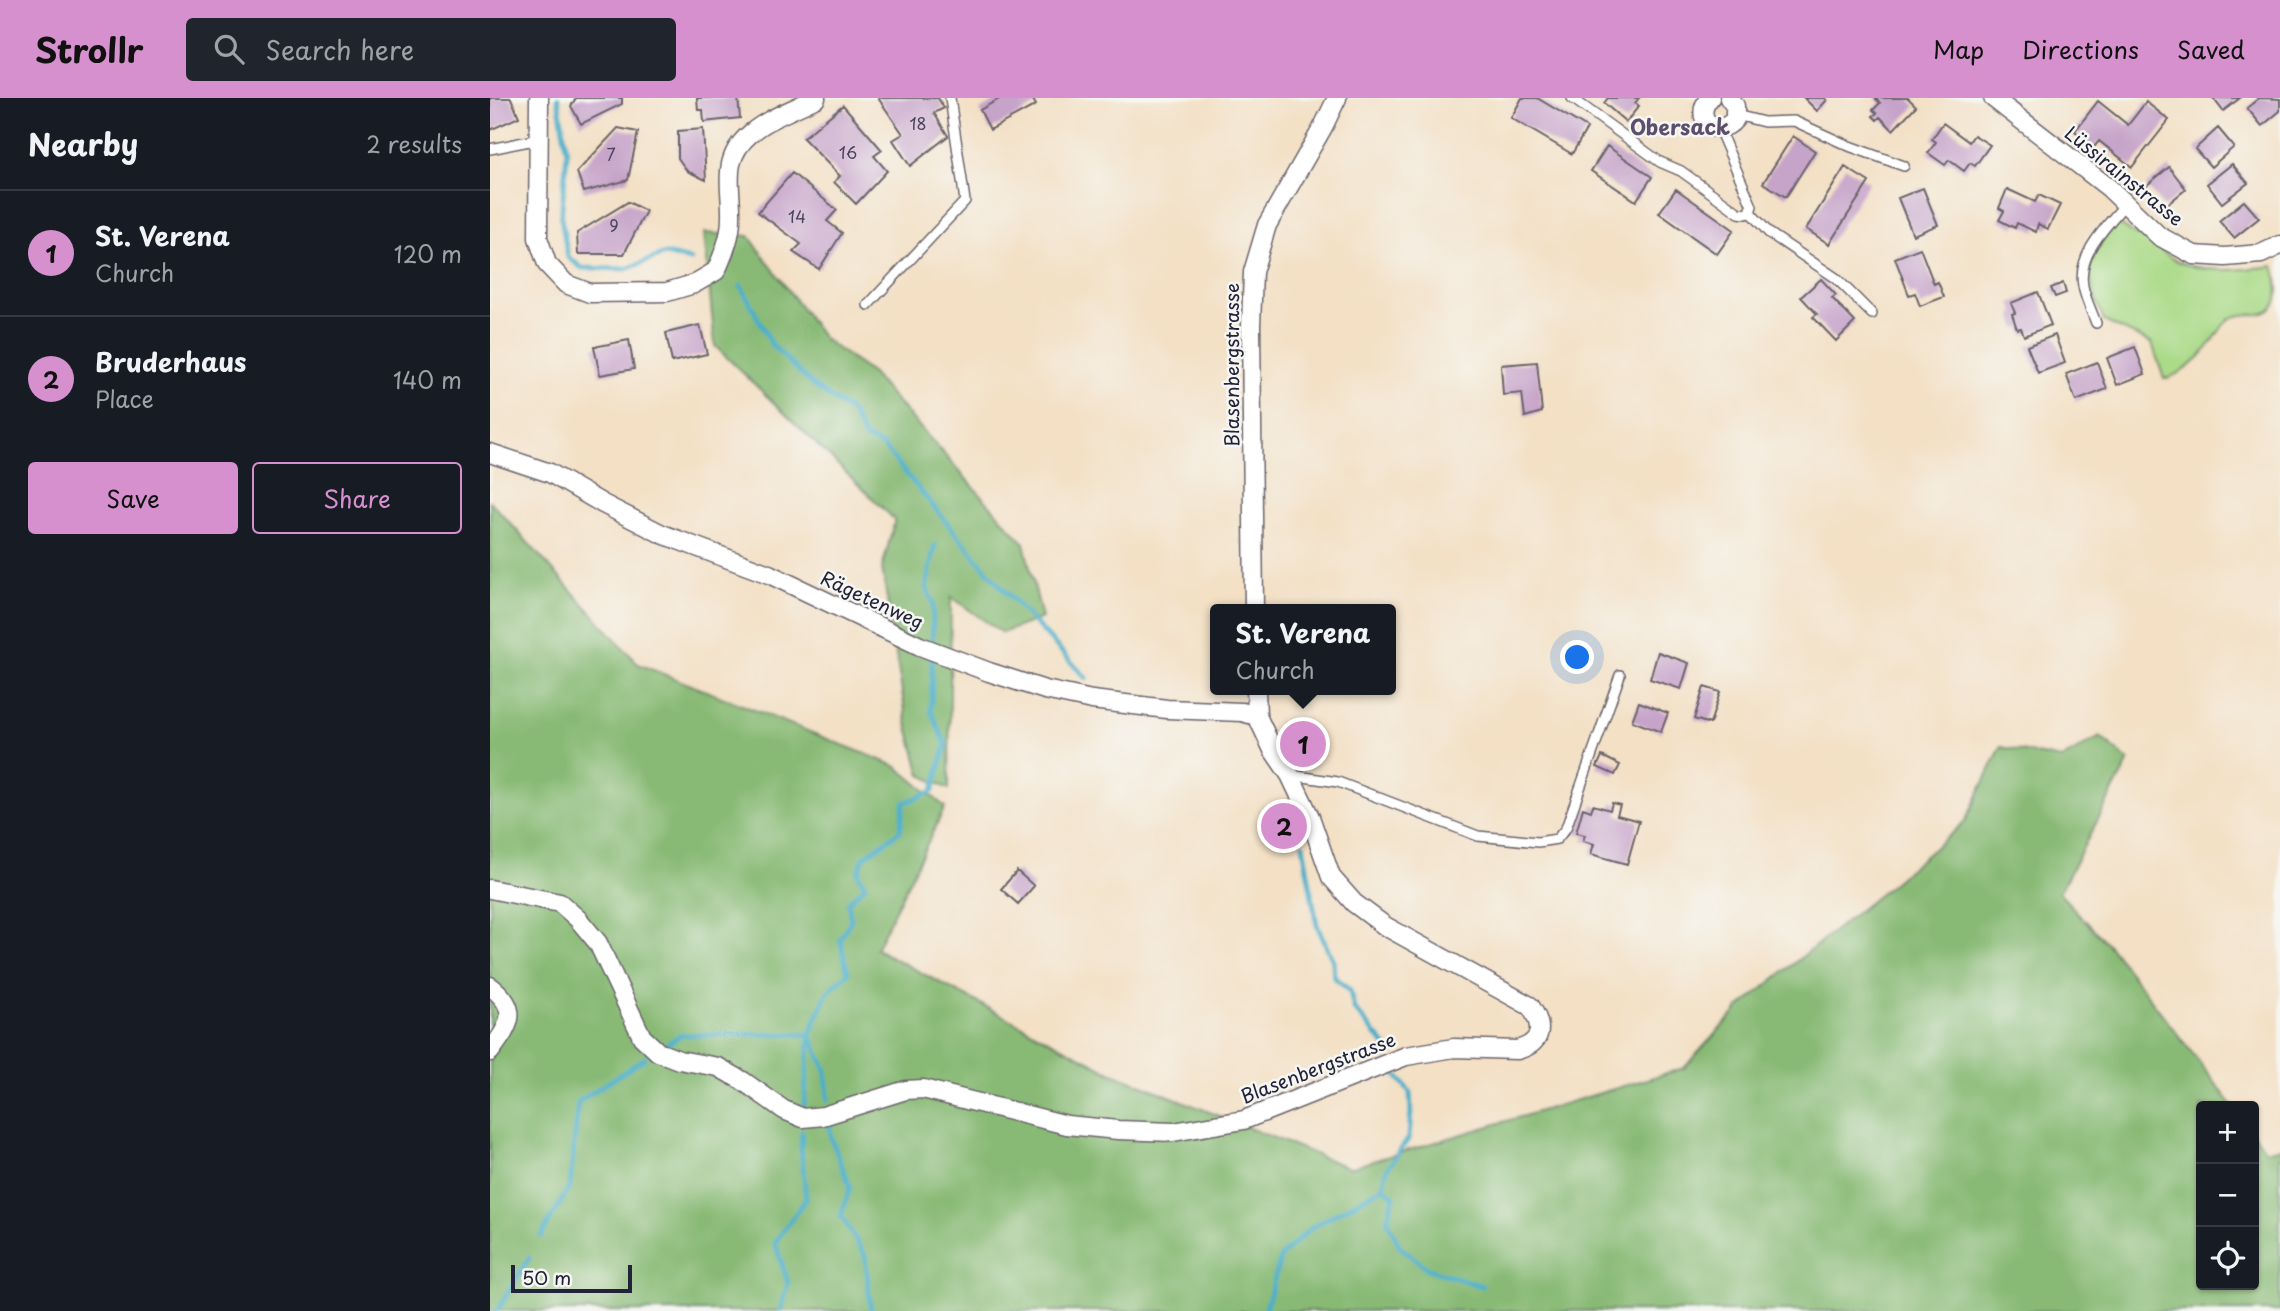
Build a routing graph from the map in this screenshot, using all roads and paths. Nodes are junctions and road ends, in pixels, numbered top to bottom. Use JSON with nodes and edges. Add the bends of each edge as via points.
{"nodes":[{"id":1,"x":539,"y":98,"type":"edge"},
{"id":2,"x":816,"y":98,"type":"edge"},
{"id":3,"x":950,"y":98,"type":"edge"},
{"id":4,"x":1337,"y":98,"type":"edge"},
{"id":5,"x":1572,"y":98,"type":"edge"},
{"id":6,"x":1710,"y":98,"type":"edge"},
{"id":7,"x":1993,"y":98,"type":"edge"},
{"id":8,"x":1733,"y":106,"type":"edge"},
{"id":9,"x":1718,"y":129,"type":"junction"},
{"id":10,"x":539,"y":139,"type":"junction"},
{"id":11,"x":490,"y":149,"type":"edge"},
{"id":12,"x":1904,"y":166,"type":"dead end"},
{"id":13,"x":2125,"y":204,"type":"junction"},
{"id":14,"x":1750,"y":212,"type":"junction"},
{"id":15,"x":2280,"y":244,"type":"edge"},
{"id":16,"x":868,"y":305,"type":"dead end"},
{"id":17,"x":1872,"y":314,"type":"dead end"},
{"id":18,"x":2096,"y":323,"type":"dead end"},
{"id":19,"x":490,"y":453,"type":"edge"},
{"id":20,"x":1254,"y":604,"type":"edge"},
{"id":21,"x":1619,"y":675,"type":"dead end"},
{"id":22,"x":1256,"y":695,"type":"edge"},
{"id":23,"x":1257,"y":716,"type":"junction"},
{"id":24,"x":1290,"y":775,"type":"junction"},
{"id":25,"x":490,"y":889,"type":"edge"},
{"id":26,"x":490,"y":986,"type":"edge"},
{"id":27,"x":490,"y":1052,"type":"edge"}],
"edges":[{"from":1,"to":10,"type":"street"},
{"from":2,"to":10,"type":"street","via":[[758,128],[733,155],[731,229],[716,271],[667,292],[590,293],[566,284],[547,264],[538,239]]},
{"from":3,"to":16,"type":"lane","via":[[965,201]]},
{"from":4,"to":20,"type":"street","name":"Blasenbergstrasse","via":[[1267,225],[1253,272]]},
{"from":5,"to":14,"type":"lane","via":[[1739,213]]},
{"from":6,"to":9,"type":"street","via":[[1703,108],[1704,117]]},
{"from":7,"to":13,"type":"street","name":"Lüssirainstrasse"},
{"from":8,"to":9,"type":"street","via":[[1732,124]]},
{"from":8,"to":12,"type":"lane","via":[[1765,122],[1794,121]]},
{"from":9,"to":14,"type":"lane","via":[[1752,206]]},
{"from":10,"to":11,"type":"lane"},
{"from":13,"to":15,"type":"street","name":"Lüssirainstrasse","via":[[2159,236],[2194,256],[2262,254]]},
{"from":13,"to":18,"type":"lane","via":[[2092,245],[2083,268],[2083,287]]},
{"from":14,"to":17,"type":"lane","via":[[1769,233],[1836,278]]},
{"from":19,"to":23,"type":"street","name":"Rägetenweg","via":[[550,473],[662,534],[769,574],[947,657],[1045,690],[1092,699]]},
{"from":21,"to":24,"type":"lane","via":[[1566,828],[1557,839],[1538,842],[1478,836],[1338,782]]},
{"from":22,"to":23,"type":"street","name":"Blasenbergstrasse"},
{"from":23,"to":24,"type":"street","name":"Blasenbergstrasse"},
{"from":24,"to":25,"type":"street","name":"Blasenbergstrasse","via":[[1331,877],[1354,903],[1385,926],[1530,1006],[1540,1029],[1535,1040],[1517,1050],[1454,1048],[1406,1056],[1244,1120],[1191,1130],[1067,1125],[923,1090],[906,1090],[803,1118],[718,1068],[657,1052],[642,1038],[598,943],[578,919],[560,903]]},
{"from":26,"to":27,"type":"street","via":[[501,994],[510,1011],[507,1029]]}]}
